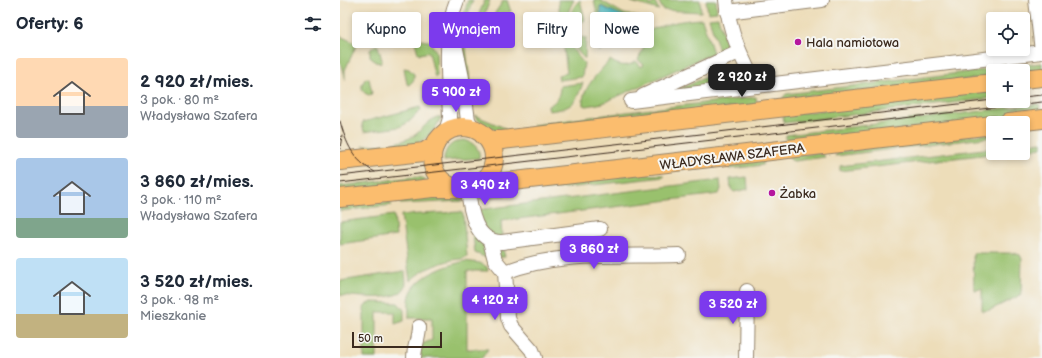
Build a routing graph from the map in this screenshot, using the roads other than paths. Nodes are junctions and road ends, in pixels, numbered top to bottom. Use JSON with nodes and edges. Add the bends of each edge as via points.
{"nodes":[{"id":1,"x":457,"y":0,"type":"edge"},
{"id":2,"x":822,"y":0,"type":"edge"},
{"id":3,"x":1036,"y":0,"type":"edge"},
{"id":4,"x":726,"y":6,"type":"edge"},
{"id":5,"x":454,"y":12,"type":"edge"},
{"id":6,"x":449,"y":48,"type":"edge"},
{"id":7,"x":456,"y":48,"type":"edge"},
{"id":8,"x":1042,"y":51,"type":"edge"},
{"id":9,"x":739,"y":52,"type":"junction"},
{"id":10,"x":1042,"y":77,"type":"edge"},
{"id":11,"x":1030,"y":78,"type":"edge"},
{"id":12,"x":986,"y":84,"type":"edge"},
{"id":13,"x":756,"y":86,"type":"junction"},
{"id":14,"x":1042,"y":119,"type":"edge"},
{"id":15,"x":1030,"y":120,"type":"edge"},
{"id":16,"x":986,"y":126,"type":"edge"},
{"id":17,"x":481,"y":134,"type":"junction"},
{"id":18,"x":438,"y":141,"type":"junction"},
{"id":19,"x":340,"y":161,"type":"edge"},
{"id":20,"x":465,"y":188,"type":"junction"},
{"id":21,"x":340,"y":198,"type":"edge"},
{"id":22,"x":600,"y":229,"type":"dead end"},
{"id":23,"x":490,"y":241,"type":"junction"},
{"id":24,"x":679,"y":256,"type":"dead end"},
{"id":25,"x":505,"y":272,"type":"junction"},
{"id":26,"x":747,"y":291,"type":"dead end"},
{"id":27,"x":419,"y":327,"type":"dead end"},
{"id":28,"x":414,"y":358,"type":"edge"},
{"id":29,"x":535,"y":358,"type":"edge"},
{"id":30,"x":746,"y":358,"type":"edge"}],
"edges":[{"from":1,"to":5,"type":"street"},
{"from":2,"to":4,"type":"street"},
{"from":3,"to":8,"type":"street"},
{"from":4,"to":9,"type":"street"},
{"from":6,"to":18,"type":"street","via":[[450,118]]},
{"from":7,"to":17,"type":"street","via":[[468,120]]},
{"from":8,"to":13,"type":"street"},
{"from":9,"to":13,"type":"street"},
{"from":9,"to":13,"type":"street","via":[[631,101]]},
{"from":10,"to":11,"type":"main road"},
{"from":12,"to":17,"type":"main road","via":[[502,140],[491,140]]},
{"from":14,"to":15,"type":"main road"},
{"from":16,"to":20,"type":"main road","name":"WŁADYSŁAWA SZAFERA"},
{"from":17,"to":18,"type":"main road","via":[[468,128],[456,128]]},
{"from":17,"to":20,"type":"main road","via":[[492,149],[492,166],[484,180]]},
{"from":18,"to":19,"type":"main road","via":[[424,152]]},
{"from":18,"to":20,"type":"main road","via":[[432,157],[435,172],[444,183]]},
{"from":20,"to":21,"type":"main road","name":"WŁADYSŁAWA SZAFERA","via":[[433,188]]},
{"from":20,"to":23,"type":"street","via":[[477,229]]},
{"from":22,"to":23,"type":"street","via":[[502,242]]},
{"from":23,"to":25,"type":"street","via":[[495,260]]},
{"from":24,"to":25,"type":"street","via":[[565,258],[533,263]]},
{"from":25,"to":29,"type":"street","via":[[508,318]]},
{"from":26,"to":30,"type":"street"},
{"from":27,"to":28,"type":"street"}]}
